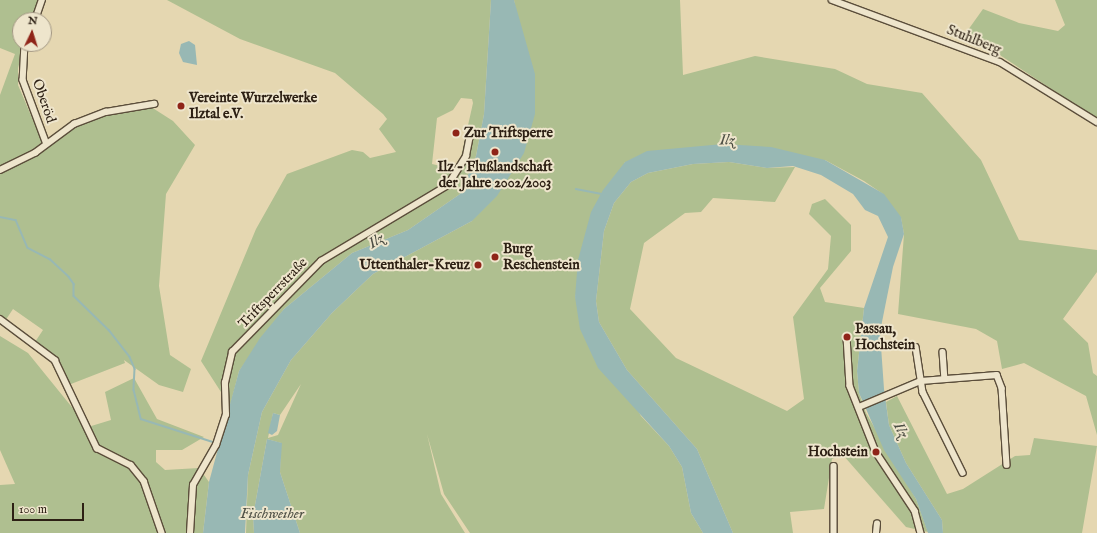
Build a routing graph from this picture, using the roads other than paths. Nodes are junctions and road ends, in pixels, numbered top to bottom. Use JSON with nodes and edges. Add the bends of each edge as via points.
{"nodes":[{"id":1,"x":42,"y":0,"type":"edge"},
{"id":2,"x":832,"y":0,"type":"edge"},
{"id":3,"x":38,"y":12,"type":"edge"},
{"id":4,"x":25,"y":52,"type":"edge"},
{"id":5,"x":154,"y":104,"type":"dead end"},
{"id":6,"x":1097,"y":122,"type":"edge"},
{"id":7,"x":470,"y":135,"type":"dead end"},
{"id":8,"x":46,"y":142,"type":"junction"},
{"id":9,"x":0,"y":170,"type":"edge"},
{"id":10,"x":0,"y":319,"type":"edge"},
{"id":11,"x":847,"y":337,"type":"dead end"},
{"id":12,"x":916,"y":347,"type":"dead end"},
{"id":13,"x":943,"y":352,"type":"dead end"},
{"id":14,"x":945,"y":378,"type":"junction"},
{"id":15,"x":921,"y":382,"type":"junction"},
{"id":16,"x":861,"y":406,"type":"junction"},
{"id":17,"x":1006,"y":465,"type":"dead end"},
{"id":18,"x":834,"y":466,"type":"dead end"},
{"id":19,"x":963,"y":473,"type":"dead end"},
{"id":20,"x":877,"y":524,"type":"dead end"},
{"id":21,"x":162,"y":533,"type":"edge"},
{"id":22,"x":190,"y":533,"type":"edge"},
{"id":23,"x":834,"y":533,"type":"edge"},
{"id":24,"x":876,"y":533,"type":"edge"},
{"id":25,"x":921,"y":533,"type":"edge"}],
"edges":[{"from":1,"to":3,"type":"street"},
{"from":2,"to":6,"type":"street","name":"Stuhlberg","via":[[1000,62]]},
{"from":4,"to":8,"type":"street","name":"Oberöd","via":[[23,80]]},
{"from":5,"to":8,"type":"street","via":[[106,112],[65,128]]},
{"from":7,"to":22,"type":"street","name":"Triftsperrstraße","via":[[463,162],[448,185],[320,261],[232,352],[225,383],[226,415],[216,445],[193,485]]},
{"from":8,"to":9,"type":"street","via":[[32,155]]},
{"from":10,"to":21,"type":"street","via":[[55,360],[97,448],[131,466],[144,480]]},
{"from":11,"to":16,"type":"street","via":[[850,386]]},
{"from":12,"to":15,"type":"street"},
{"from":13,"to":14,"type":"street"},
{"from":14,"to":15,"type":"street"},
{"from":14,"to":17,"type":"street","via":[[997,375],[1002,388]]},
{"from":15,"to":16,"type":"street"},
{"from":15,"to":19,"type":"street","via":[[928,405]]},
{"from":16,"to":25,"type":"street","via":[[881,460],[915,511]]},
{"from":18,"to":23,"type":"street"},
{"from":20,"to":24,"type":"street"}]}
